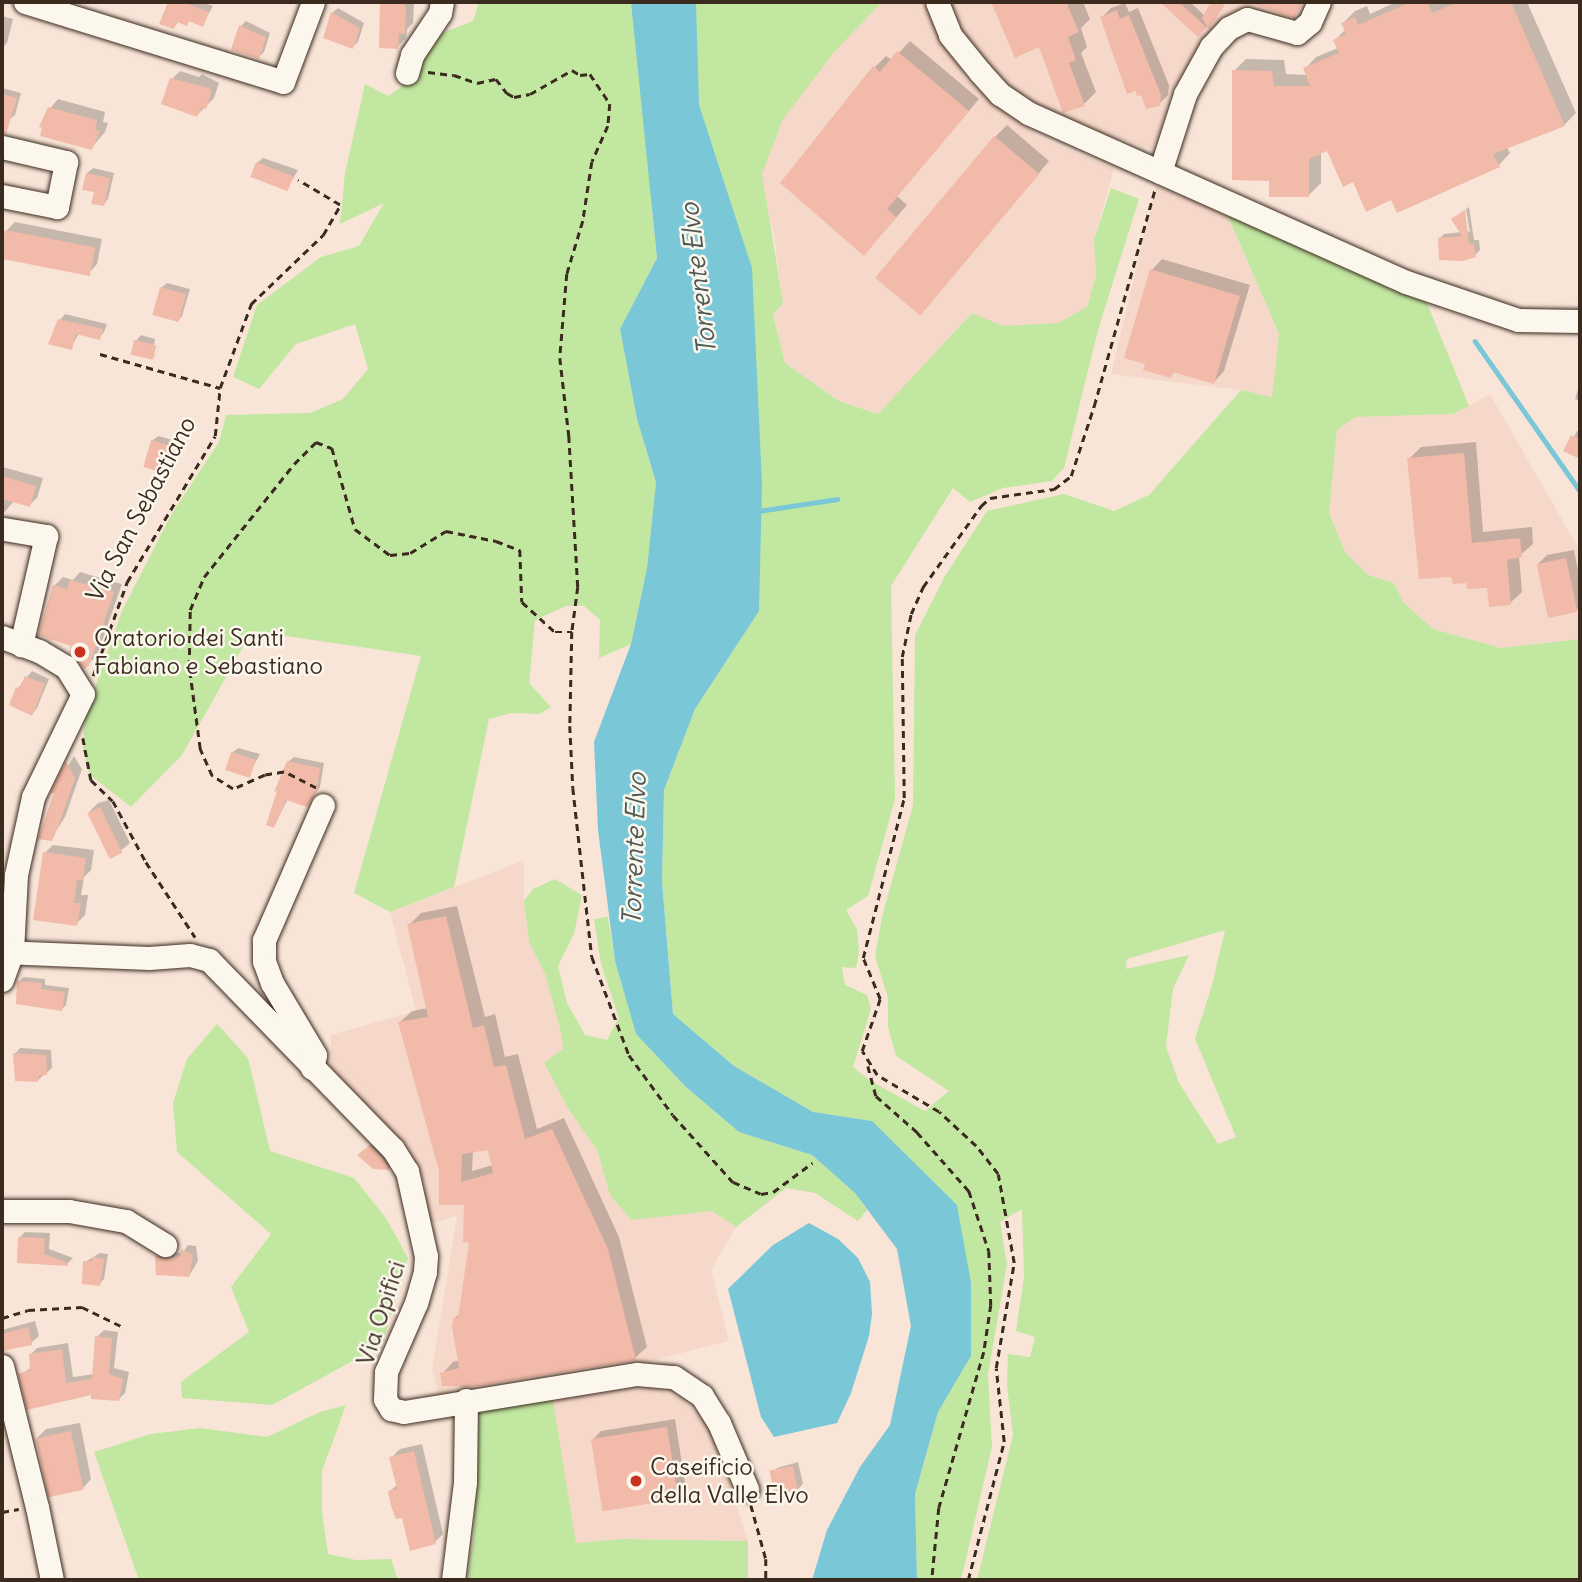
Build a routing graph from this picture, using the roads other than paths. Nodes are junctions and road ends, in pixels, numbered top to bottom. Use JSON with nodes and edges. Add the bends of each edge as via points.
{"nodes":[{"id":1,"x":24,"y":2,"type":"edge"},
{"id":2,"x":313,"y":2,"type":"edge"},
{"id":3,"x":442,"y":2,"type":"edge"},
{"id":4,"x":937,"y":2,"type":"edge"},
{"id":5,"x":1320,"y":2,"type":"edge"},
{"id":6,"x":407,"y":73,"type":"road end"},
{"id":7,"x":2,"y":147,"type":"edge"},
{"id":8,"x":1160,"y":172,"type":"junction"},
{"id":9,"x":2,"y":196,"type":"edge"},
{"id":10,"x":1580,"y":321,"type":"edge"},
{"id":11,"x":4,"y":528,"type":"dead end"},
{"id":12,"x":11,"y":641,"type":"edge"},
{"id":13,"x":323,"y":805,"type":"road end"},
{"id":14,"x":7,"y":952,"type":"edge"},
{"id":15,"x":2,"y":979,"type":"edge"},
{"id":16,"x":312,"y":1068,"type":"junction"},
{"id":17,"x":2,"y":1211,"type":"edge"},
{"id":18,"x":165,"y":1245,"type":"dead end"},
{"id":19,"x":2,"y":1366,"type":"edge"},
{"id":20,"x":466,"y":1400,"type":"junction"},
{"id":21,"x":747,"y":1489,"type":"road end"},
{"id":22,"x":52,"y":1580,"type":"edge"},
{"id":23,"x":453,"y":1580,"type":"edge"}],
"edges":[{"from":1,"to":2,"type":"street","via":[[283,82]]},
{"from":3,"to":6,"type":"street"},
{"from":4,"to":8,"type":"street","via":[[950,35],[1000,94],[1028,113]]},
{"from":5,"to":8,"type":"street","via":[[1310,22],[1297,33],[1247,19],[1229,28],[1210,47],[1185,94]]},
{"from":7,"to":9,"type":"street","via":[[66,162],[57,207]]},
{"from":8,"to":10,"type":"street","via":[[1406,282],[1518,320]]},
{"from":11,"to":12,"type":"street","via":[[46,536]]},
{"from":12,"to":14,"type":"street","via":[[66,667],[78,703],[33,797],[23,833]]},
{"from":13,"to":16,"type":"street","via":[[264,940],[264,961],[272,983],[315,1055]]},
{"from":14,"to":15,"type":"street"},
{"from":14,"to":16,"type":"street","name":"Via Opifici","via":[[149,958],[190,955],[209,960]]},
{"from":16,"to":20,"type":"street","name":"Via Opifici","via":[[393,1149],[407,1171],[419,1222],[425,1272],[386,1372],[385,1399],[391,1409],[404,1412]]},
{"from":17,"to":18,"type":"street","via":[[69,1211],[126,1221]]},
{"from":19,"to":22,"type":"street"},
{"from":20,"to":21,"type":"street","name":"Via Opifici","via":[[637,1374],[674,1377],[702,1396],[719,1423]]},
{"from":20,"to":23,"type":"street","via":[[465,1482]]}]}
